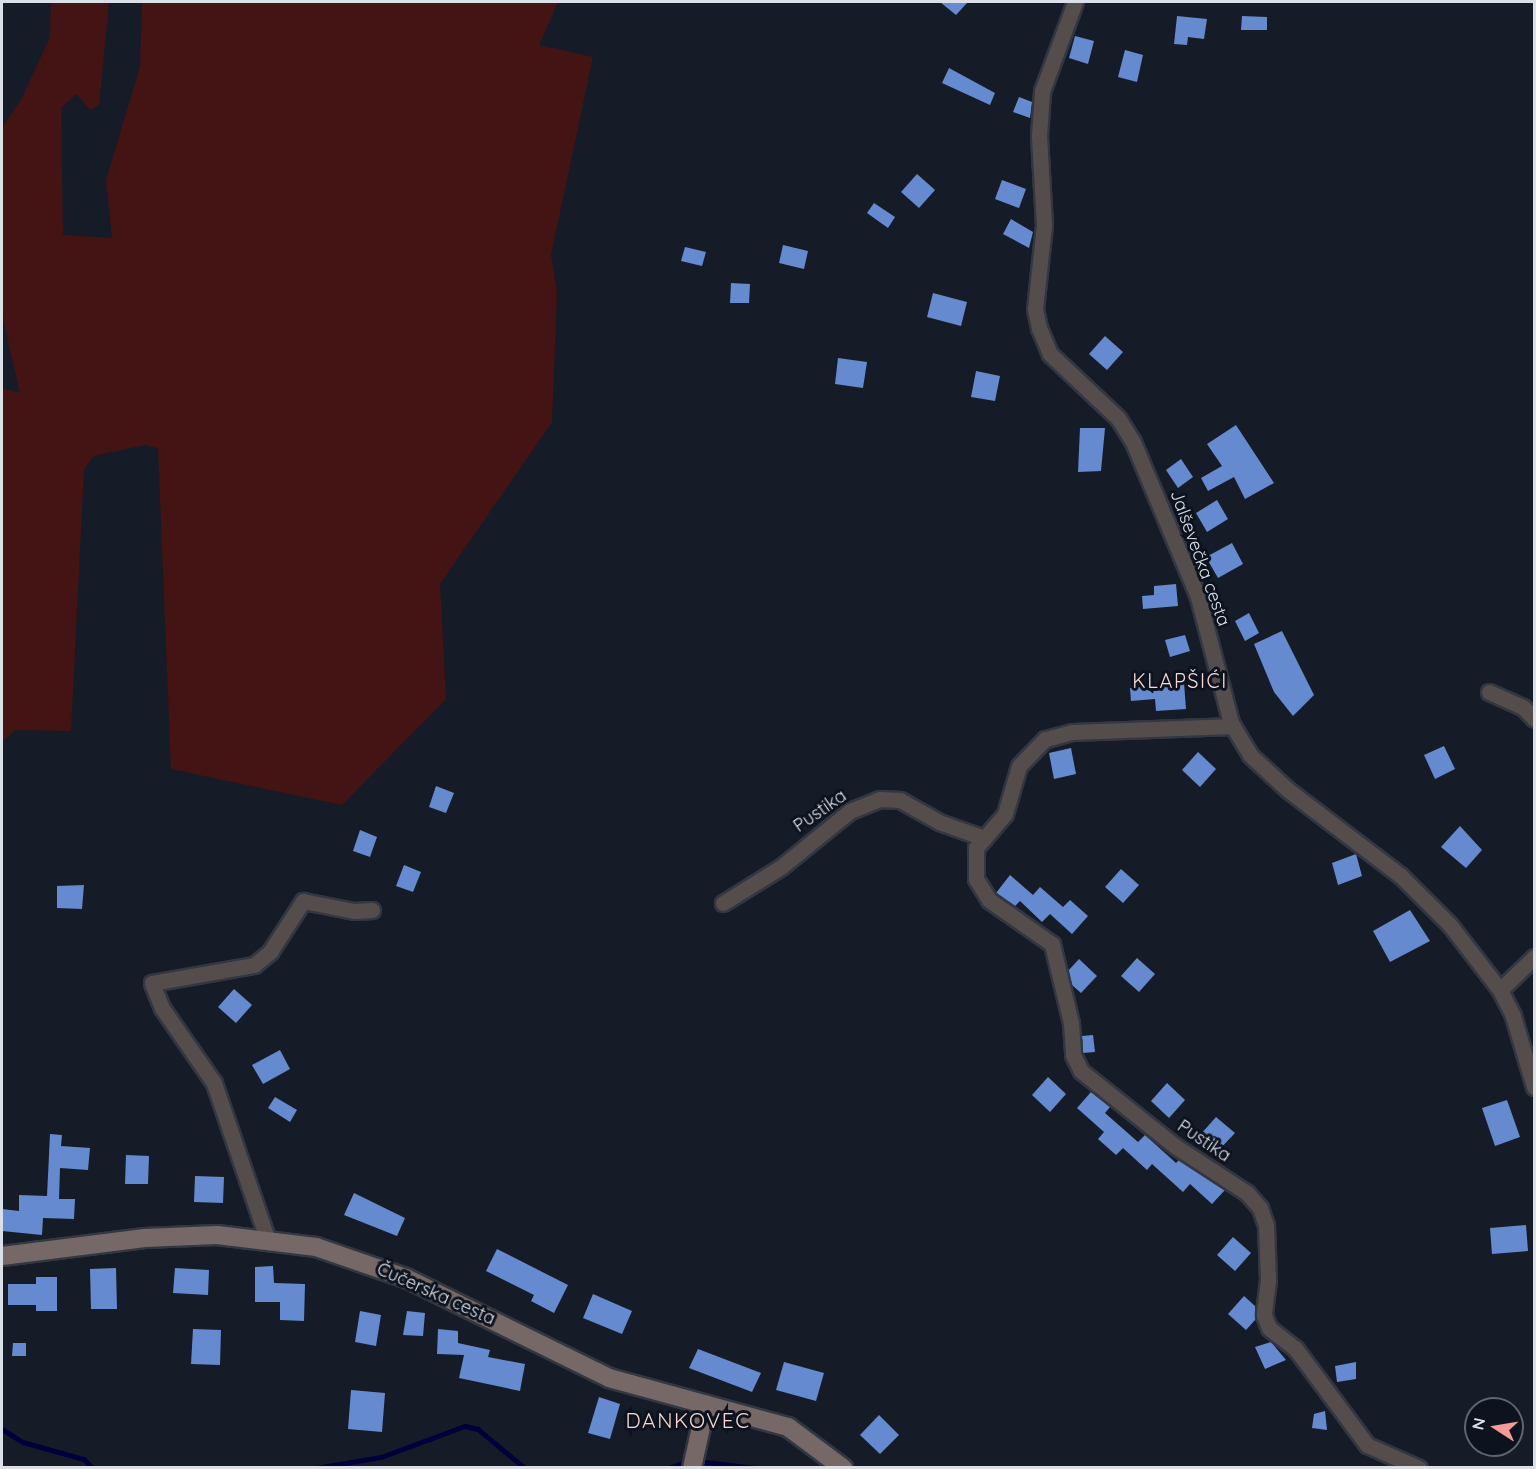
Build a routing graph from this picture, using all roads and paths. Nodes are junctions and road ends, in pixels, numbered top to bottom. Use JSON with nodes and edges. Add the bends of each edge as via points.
{"nodes":[{"id":1,"x":1075,"y":2,"type":"edge"},
{"id":2,"x":1489,"y":692,"type":"dead end"},
{"id":3,"x":1534,"y":719,"type":"edge"},
{"id":4,"x":1233,"y":726,"type":"junction"},
{"id":5,"x":984,"y":838,"type":"junction"},
{"id":6,"x":723,"y":903,"type":"dead end"},
{"id":7,"x":372,"y":910,"type":"dead end"},
{"id":8,"x":1534,"y":957,"type":"edge"},
{"id":9,"x":1500,"y":990,"type":"junction"},
{"id":10,"x":1534,"y":1087,"type":"edge"},
{"id":11,"x":267,"y":1238,"type":"junction"},
{"id":12,"x":2,"y":1256,"type":"edge"},
{"id":13,"x":706,"y":1405,"type":"junction"},
{"id":14,"x":692,"y":1467,"type":"edge"},
{"id":15,"x":843,"y":1467,"type":"edge"},
{"id":16,"x":1419,"y":1467,"type":"edge"}],
"edges":[{"from":1,"to":4,"type":"street","name":"Jalševečka cesta","via":[[1042,91],[1039,136],[1044,225],[1035,309],[1039,328],[1050,354],[1118,418],[1133,442],[1198,597]]},
{"from":2,"to":3,"type":"street","via":[[1522,707]]},
{"from":4,"to":5,"type":"street","name":"Pustika","via":[[1072,732],[1045,739],[1018,766],[1005,814]]},
{"from":4,"to":9,"type":"street","name":"Jalševečka cesta","via":[[1267,774],[1401,876],[1449,925]]},
{"from":5,"to":6,"type":"street","name":"Pustika","via":[[939,822],[900,800],[880,799],[850,811],[781,867]]},
{"from":5,"to":16,"type":"street","name":"Pustika","via":[[975,858],[979,887],[1002,910],[1047,939],[1056,952],[1076,1063],[1120,1104],[1255,1200],[1266,1225],[1268,1280],[1264,1315],[1269,1328],[1295,1348],[1367,1445]]},
{"from":7,"to":11,"type":"street","via":[[354,911],[303,901],[270,952],[254,965],[152,983],[162,1008],[214,1083]]},
{"from":8,"to":9,"type":"street"},
{"from":9,"to":10,"type":"street","name":"Jalševečka cesta","via":[[1513,1016]]},
{"from":11,"to":12,"type":"street","name":"Čučerska cesta","via":[[145,1238]]},
{"from":11,"to":13,"type":"street","name":"Čučerska cesta","via":[[316,1247],[406,1278],[609,1378]]},
{"from":13,"to":14,"type":"street"},
{"from":13,"to":15,"type":"street","name":"Čučerska cesta","via":[[788,1427]]}]}
